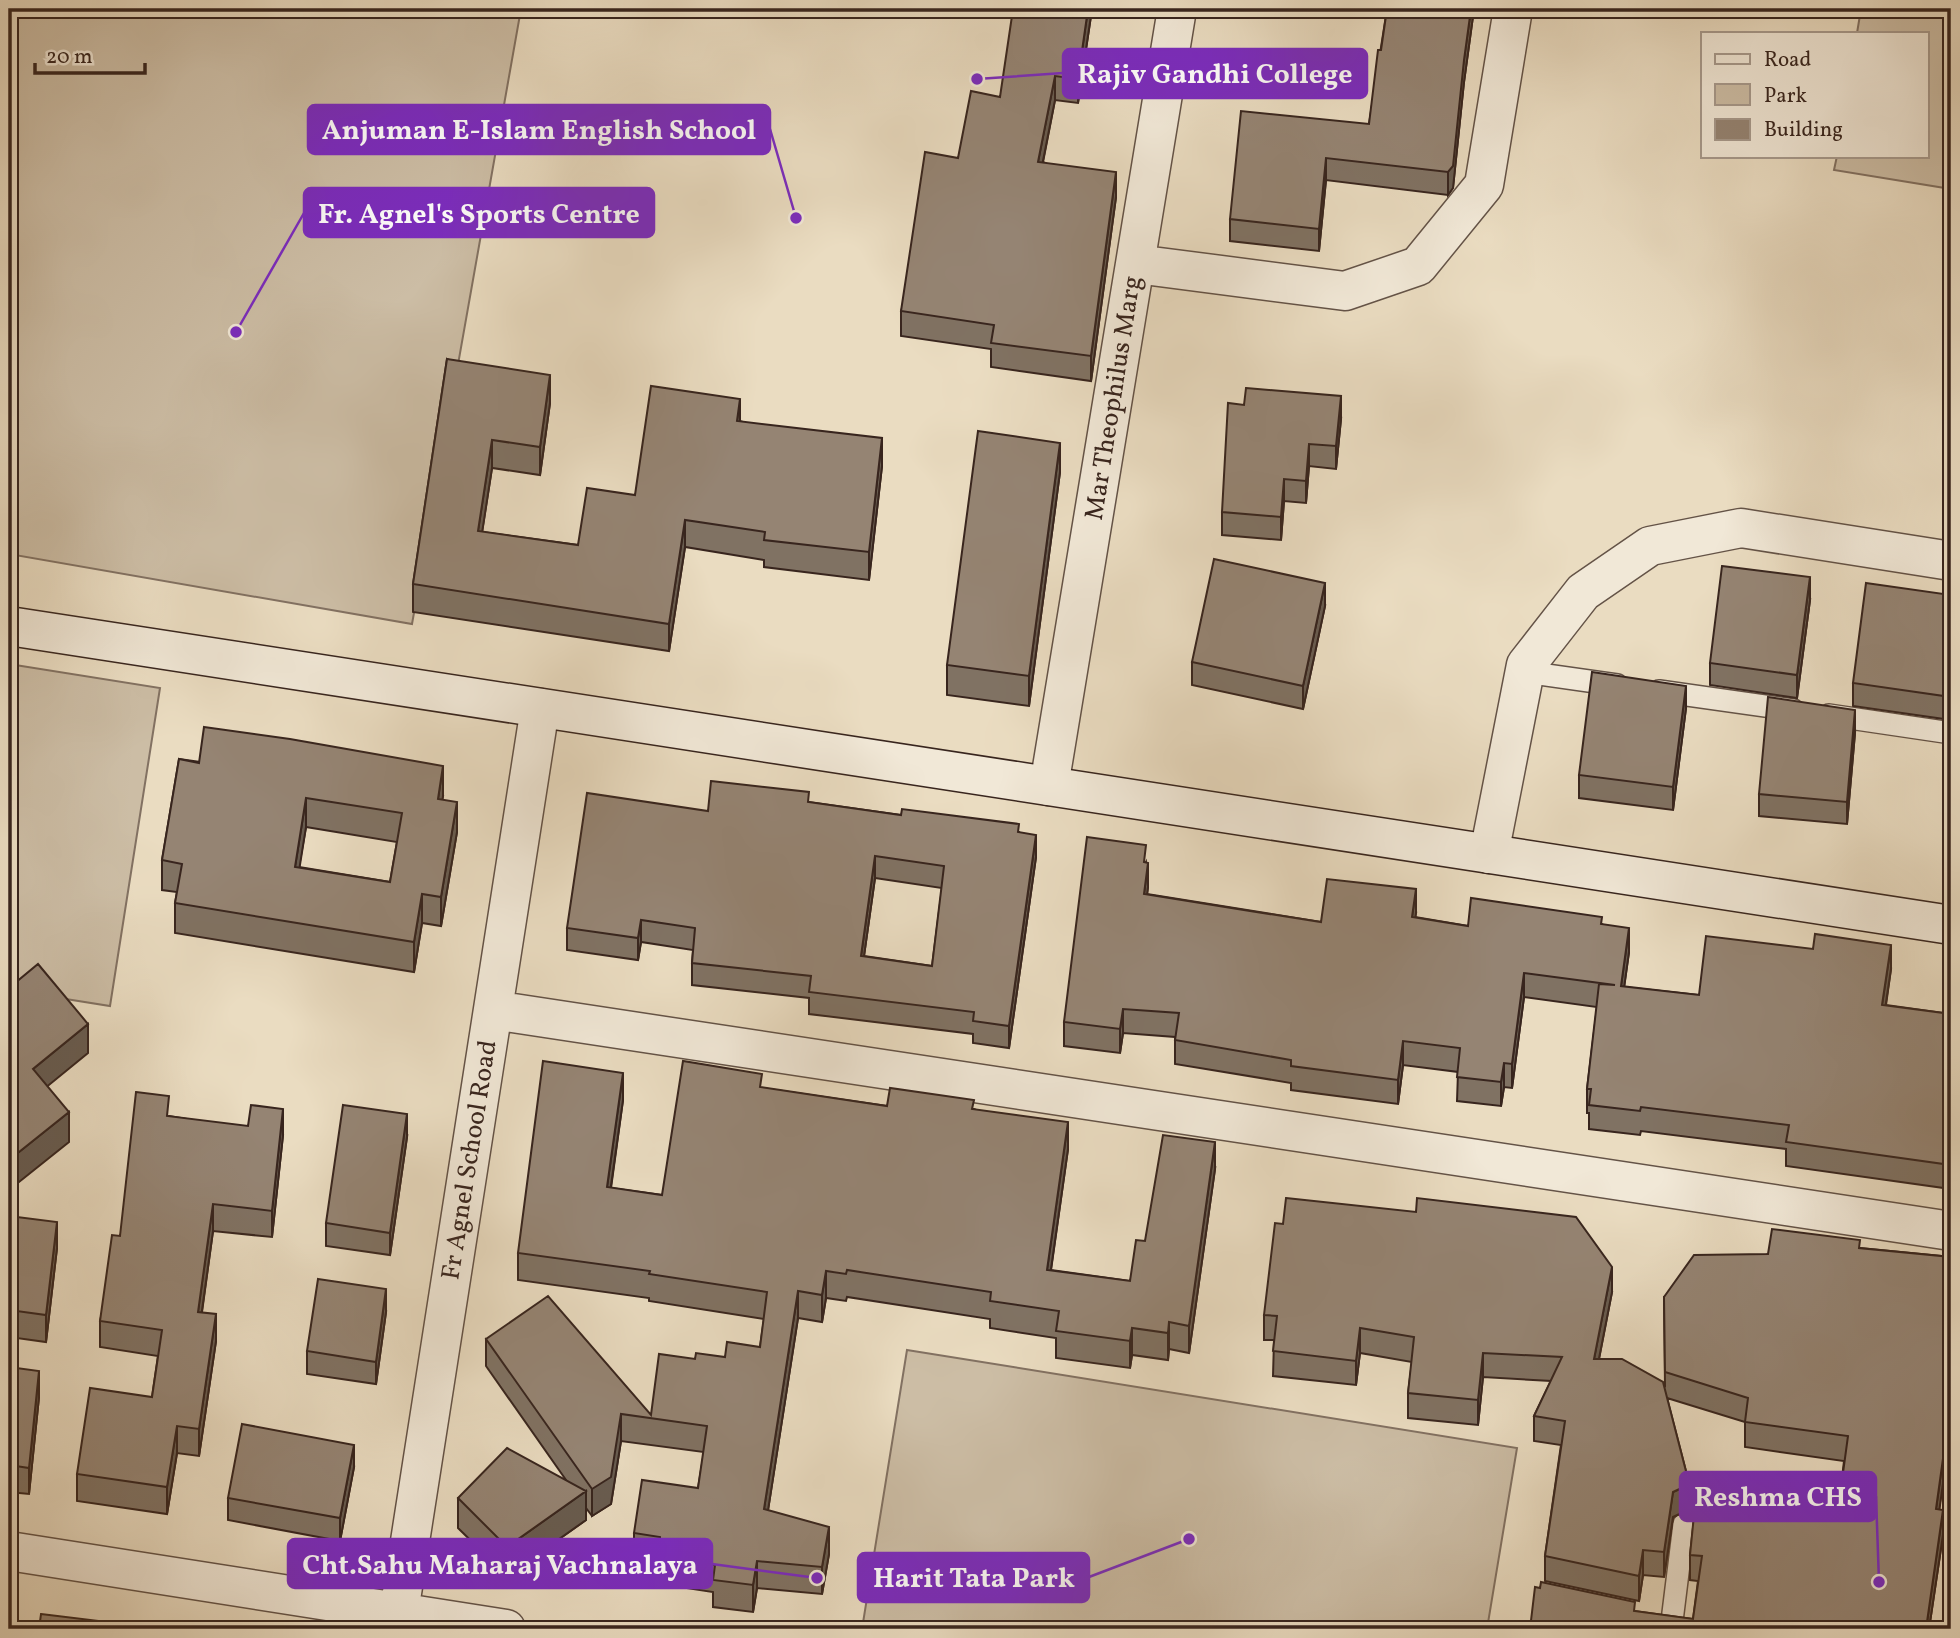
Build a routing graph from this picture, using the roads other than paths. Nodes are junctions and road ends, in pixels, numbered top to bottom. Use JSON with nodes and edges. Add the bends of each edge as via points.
{"nodes":[{"id":1,"x":1177,"y":9,"type":"edge"},
{"id":2,"x":1513,"y":9,"type":"edge"},
{"id":3,"x":1136,"y":264,"type":"junction"},
{"id":4,"x":1951,"y":561,"type":"edge"},
{"id":5,"x":9,"y":626,"type":"edge"},
{"id":6,"x":1525,"y":672,"type":"junction"},
{"id":7,"x":540,"y":708,"type":"junction"},
{"id":8,"x":1951,"y":733,"type":"edge"},
{"id":9,"x":1049,"y":786,"type":"junction"},
{"id":10,"x":1489,"y":854,"type":"junction"},
{"id":11,"x":1951,"y":925,"type":"edge"},
{"id":12,"x":493,"y":1010,"type":"junction"},
{"id":13,"x":1951,"y":1231,"type":"edge"},
{"id":14,"x":1684,"y":1524,"type":"dead end"},
{"id":15,"x":9,"y":1551,"type":"edge"},
{"id":16,"x":399,"y":1612,"type":"junction"},
{"id":17,"x":1645,"y":1615,"type":"edge"},
{"id":18,"x":1671,"y":1625,"type":"edge"},
{"id":19,"x":506,"y":1629,"type":"edge"}],
"edges":[{"from":1,"to":3,"type":"street","name":"Mar Theophilus Marg"},
{"from":2,"to":3,"type":"street","via":[[1484,185],[1418,266],[1345,291]]},
{"from":3,"to":9,"type":"street","name":"Mar Theophilus Marg"},
{"from":4,"to":6,"type":"street","via":[[1741,527],[1650,546],[1583,592]]},
{"from":5,"to":7,"type":"street"},
{"from":6,"to":8,"type":"lane"},
{"from":6,"to":10,"type":"street"},
{"from":7,"to":9,"type":"street"},
{"from":7,"to":12,"type":"street","name":"Fr Agnel School Road"},
{"from":9,"to":10,"type":"street"},
{"from":10,"to":11,"type":"street"},
{"from":12,"to":13,"type":"street"},
{"from":12,"to":16,"type":"street","name":"Fr Agnel School Road"},
{"from":14,"to":18,"type":"lane"},
{"from":15,"to":16,"type":"street"},
{"from":16,"to":19,"type":"street"},
{"from":17,"to":18,"type":"lane"}]}
